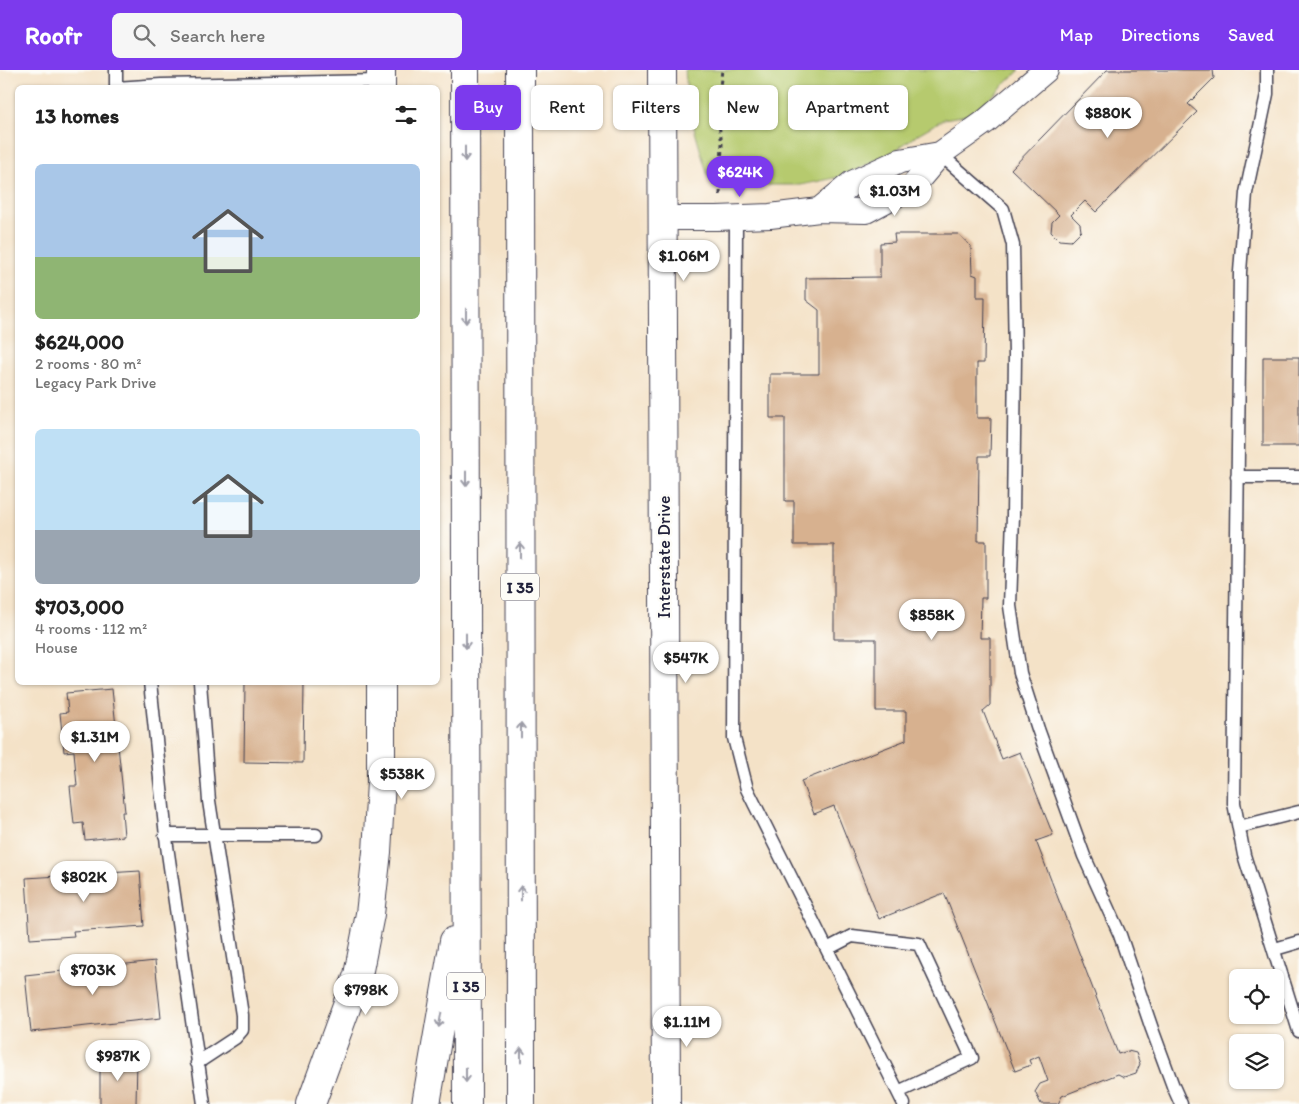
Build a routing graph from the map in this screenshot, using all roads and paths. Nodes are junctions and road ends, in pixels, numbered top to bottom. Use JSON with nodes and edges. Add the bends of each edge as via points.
{"nodes":[{"id":1,"x":116,"y":70,"type":"edge"},
{"id":2,"x":465,"y":70,"type":"edge"},
{"id":3,"x":520,"y":70,"type":"edge"},
{"id":4,"x":662,"y":70,"type":"edge"},
{"id":5,"x":722,"y":70,"type":"edge"},
{"id":6,"x":1046,"y":70,"type":"edge"},
{"id":7,"x":1267,"y":70,"type":"edge"},
{"id":8,"x":380,"y":80,"type":"edge"},
{"id":9,"x":116,"y":85,"type":"edge"},
{"id":10,"x":198,"y":85,"type":"edge"},
{"id":11,"x":940,"y":154,"type":"junction"},
{"id":12,"x":662,"y":218,"type":"junction"},
{"id":13,"x":727,"y":218,"type":"junction"},
{"id":14,"x":1237,"y":477,"type":"junction"},
{"id":15,"x":1299,"y":477,"type":"edge"},
{"id":16,"x":150,"y":685,"type":"edge"},
{"id":17,"x":200,"y":685,"type":"edge"},
{"id":18,"x":381,"y":685,"type":"edge"},
{"id":19,"x":1299,"y":812,"type":"edge"},
{"id":20,"x":1239,"y":827,"type":"junction"},
{"id":21,"x":165,"y":835,"type":"junction"},
{"id":22,"x":215,"y":835,"type":"junction"},
{"id":23,"x":316,"y":835,"type":"dead end"},
{"id":24,"x":466,"y":868,"type":"junction"},
{"id":25,"x":1299,"y":942,"type":"edge"},
{"id":26,"x":827,"y":949,"type":"junction"},
{"id":27,"x":1275,"y":949,"type":"junction"},
{"id":28,"x":1299,"y":1031,"type":"edge"},
{"id":29,"x":197,"y":1063,"type":"junction"},
{"id":30,"x":901,"y":1098,"type":"edge"},
{"id":31,"x":204,"y":1104,"type":"edge"},
{"id":32,"x":311,"y":1104,"type":"edge"},
{"id":33,"x":426,"y":1104,"type":"edge"},
{"id":34,"x":466,"y":1104,"type":"edge"},
{"id":35,"x":521,"y":1104,"type":"edge"},
{"id":36,"x":666,"y":1104,"type":"edge"},
{"id":37,"x":1181,"y":1104,"type":"edge"}],
"edges":[{"from":1,"to":9,"type":"lane"},
{"from":2,"to":24,"type":"main road","number":"I 35","one_way":true},
{"from":35,"to":3,"type":"main road","number":"I 35","one_way":true},
{"from":4,"to":12,"type":"main road","name":"Interstate Drive"},
{"from":5,"to":13,"type":"path","via":[[717,112]]},
{"from":6,"to":11,"type":"street","via":[[985,122]]},
{"from":7,"to":14,"type":"lane","via":[[1267,94],[1246,193],[1240,272]]},
{"from":8,"to":10,"type":"lane"},
{"from":11,"to":13,"type":"street","via":[[913,186],[866,211],[819,210]]},
{"from":11,"to":37,"type":"lane","via":[[1003,209],[1013,245],[1015,356],[1010,606],[1020,673],[1084,856],[1120,935]]},
{"from":12,"to":13,"type":"street"},
{"from":12,"to":36,"type":"main road","name":"Interstate Drive"},
{"from":13,"to":26,"type":"lane","via":[[734,738],[747,789]]},
{"from":14,"to":15,"type":"lane"},
{"from":14,"to":20,"type":"lane","via":[[1234,803]]},
{"from":16,"to":21,"type":"lane"},
{"from":17,"to":22,"type":"lane","via":[[209,801]]},
{"from":18,"to":32,"type":"main road","via":[[382,782],[370,914],[358,975]]},
{"from":19,"to":20,"type":"lane"},
{"from":20,"to":27,"type":"lane","via":[[1244,854]]},
{"from":21,"to":22,"type":"lane"},
{"from":21,"to":29,"type":"lane"},
{"from":22,"to":23,"type":"lane"},
{"from":22,"to":29,"type":"lane","via":[[242,1030]]},
{"from":24,"to":33,"type":"main road","one_way":true},
{"from":24,"to":34,"type":"main road","number":"I 35","one_way":true},
{"from":25,"to":27,"type":"lane"},
{"from":26,"to":30,"type":"lane"},
{"from":26,"to":30,"type":"lane","via":[[852,936],[919,944],[972,1058]]},
{"from":27,"to":28,"type":"lane"},
{"from":29,"to":31,"type":"lane"}]}
